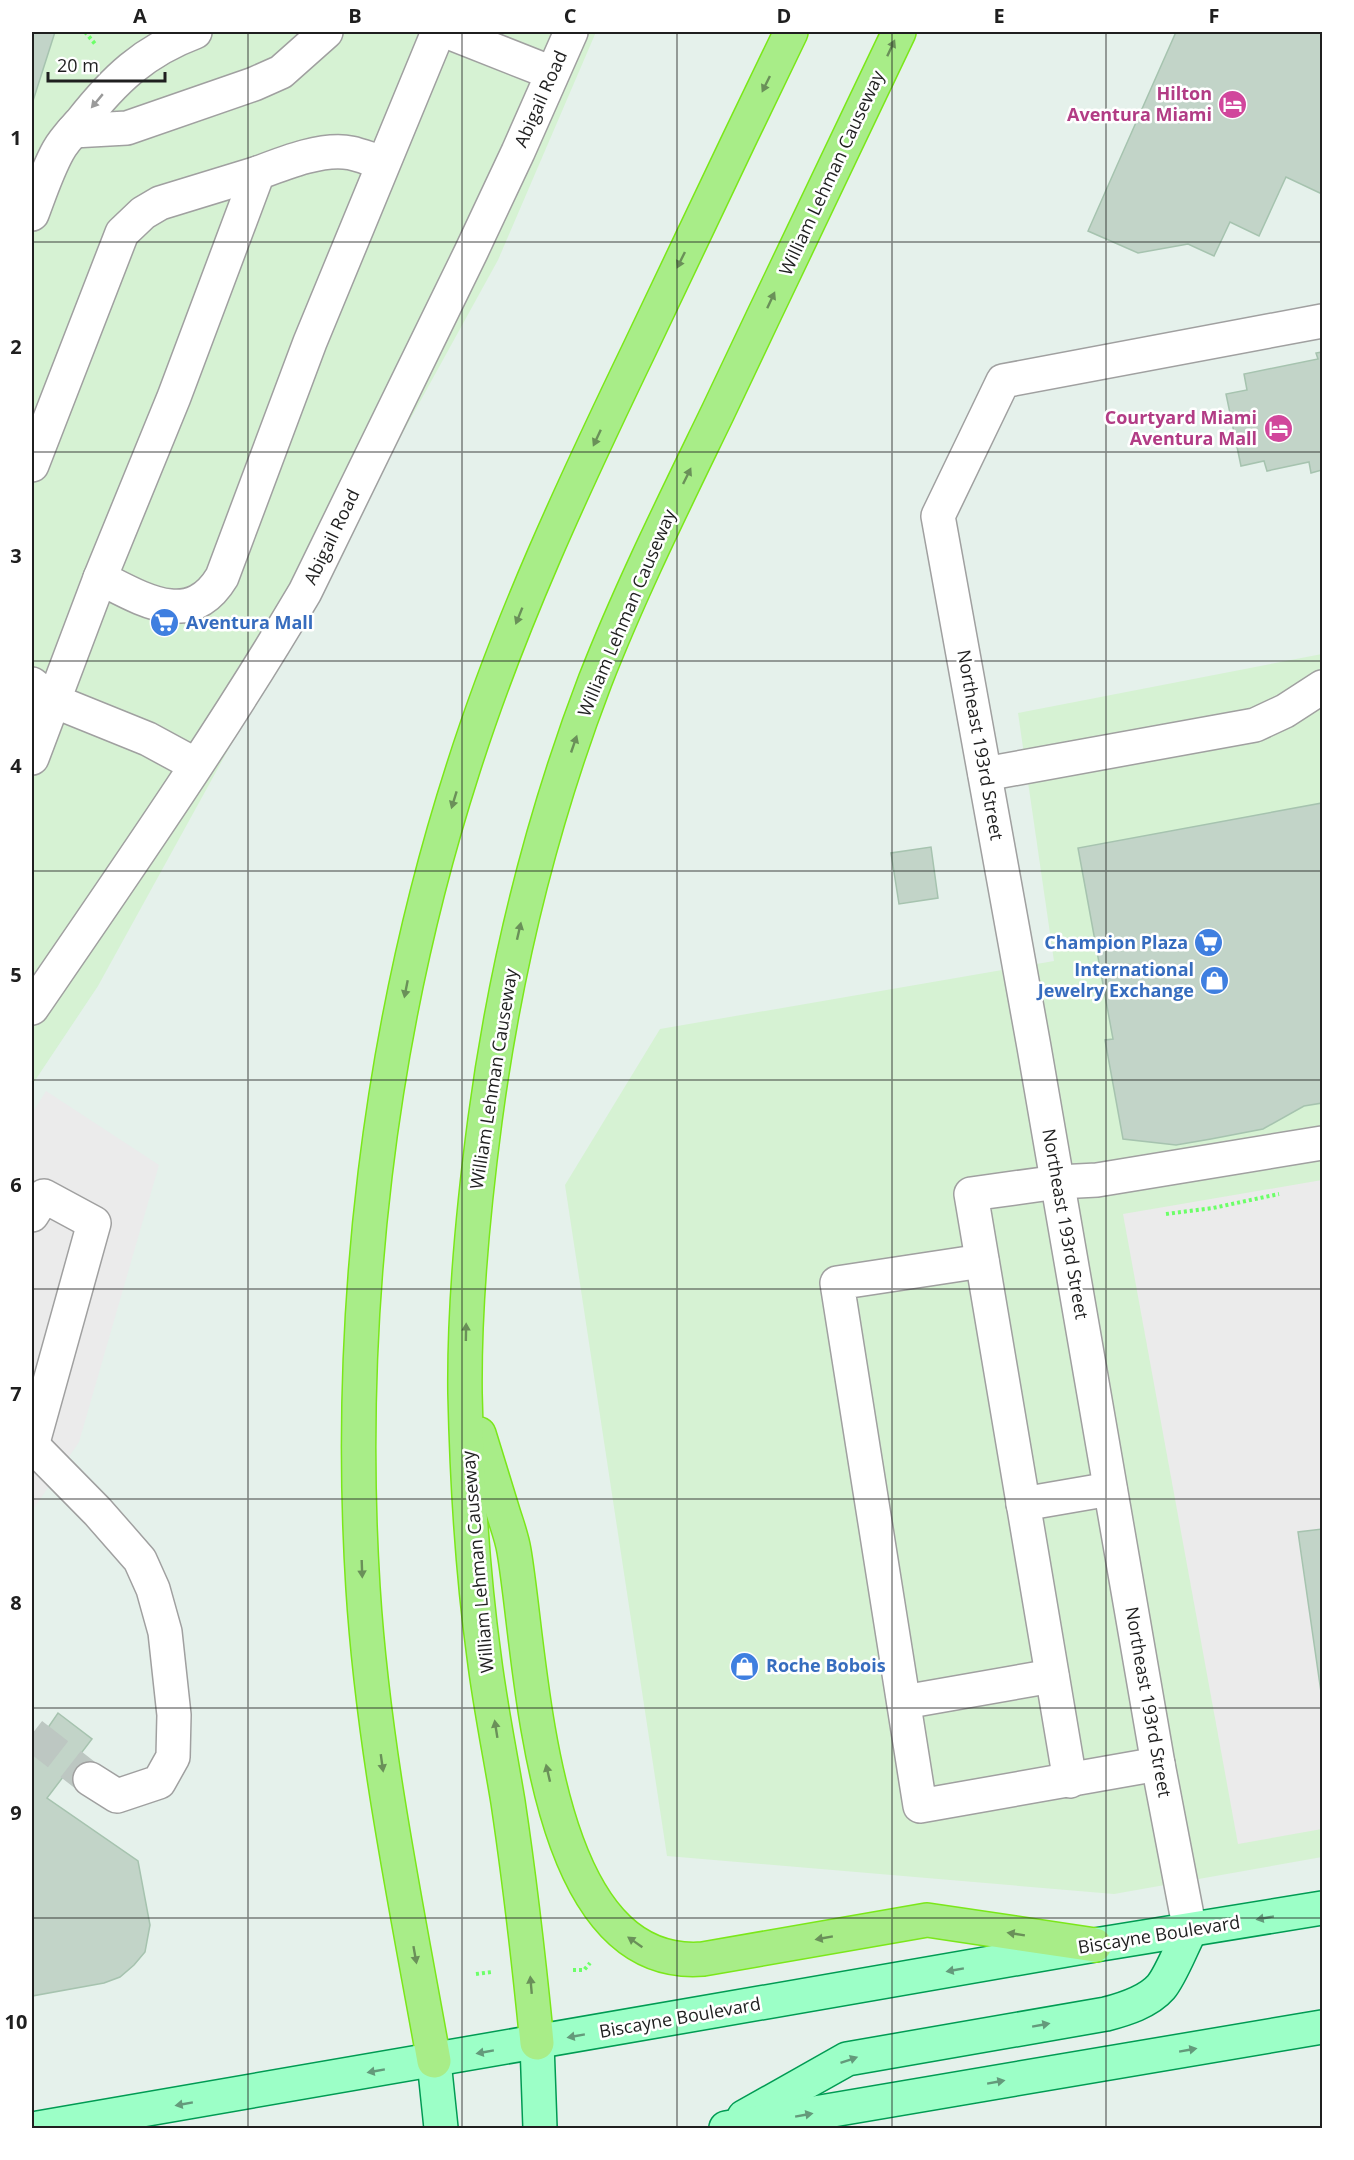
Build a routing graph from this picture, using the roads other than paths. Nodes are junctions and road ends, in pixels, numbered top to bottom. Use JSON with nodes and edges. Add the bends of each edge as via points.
{"nodes":[{"id":1,"x":195,"y":32,"type":"edge"},
{"id":2,"x":326,"y":32,"type":"edge"},
{"id":3,"x":438,"y":32,"type":"edge"},
{"id":4,"x":448,"y":32,"type":"edge"},
{"id":5,"x":571,"y":32,"type":"edge"},
{"id":6,"x":791,"y":32,"type":"edge"},
{"id":7,"x":899,"y":32,"type":"edge"},
{"id":8,"x":552,"y":74,"type":"junction"},
{"id":9,"x":73,"y":131,"type":"junction"},
{"id":10,"x":382,"y":163,"type":"junction"},
{"id":11,"x":258,"y":173,"type":"junction"},
{"id":12,"x":32,"y":214,"type":"edge"},
{"id":13,"x":1323,"y":321,"type":"edge"},
{"id":14,"x":32,"y":465,"type":"edge"},
{"id":15,"x":100,"y":578,"type":"junction"},
{"id":16,"x":1323,"y":687,"type":"edge"},
{"id":17,"x":43,"y":693,"type":"edge"},
{"id":18,"x":32,"y":758,"type":"edge"},
{"id":19,"x":196,"y":765,"type":"junction"},
{"id":20,"x":985,"y":774,"type":"junction"},
{"id":21,"x":32,"y":1008,"type":"edge"},
{"id":22,"x":1323,"y":1143,"type":"edge"},
{"id":23,"x":1058,"y":1182,"type":"junction"},
{"id":24,"x":32,"y":1215,"type":"edge"},
{"id":25,"x":982,"y":1261,"type":"junction"},
{"id":26,"x":465,"y":1390,"type":"junction"},
{"id":27,"x":32,"y":1445,"type":"edge"},
{"id":28,"x":1110,"y":1489,"type":"junction"},
{"id":29,"x":1023,"y":1504,"type":"junction"},
{"id":30,"x":1052,"y":1676,"type":"junction"},
{"id":31,"x":904,"y":1702,"type":"junction"},
{"id":32,"x":1158,"y":1764,"type":"junction"},
{"id":33,"x":90,"y":1779,"type":"tunnel mouth"},
{"id":34,"x":1070,"y":1781,"type":"junction"},
{"id":35,"x":1323,"y":1908,"type":"edge"},
{"id":36,"x":1190,"y":1931,"type":"junction"},
{"id":37,"x":1095,"y":1946,"type":"junction"},
{"id":38,"x":1323,"y":2027,"type":"edge"},
{"id":39,"x":537,"y":2043,"type":"junction"},
{"id":40,"x":434,"y":2061,"type":"junction"},
{"id":41,"x":38,"y":2128,"type":"edge"},
{"id":42,"x":441,"y":2128,"type":"edge"},
{"id":43,"x":540,"y":2128,"type":"edge"},
{"id":44,"x":725,"y":2128,"type":"edge"}],
"edges":[{"from":1,"to":9,"type":"street","one_way":true,"via":[[167,45],[122,75]]},
{"from":2,"to":9,"type":"street","via":[[280,72],[254,84],[127,128]]},
{"from":3,"to":10,"type":"street"},
{"from":4,"to":8,"type":"street"},
{"from":5,"to":8,"type":"street","name":"Abigail Road"},
{"from":6,"to":40,"type":"highway","one_way":true,"via":[[593,445],[511,635],[443,835],[411,961],[394,1056],[377,1169],[365,1299],[360,1379],[360,1521],[367,1647],[377,1725]]},
{"from":26,"to":7,"type":"highway","name":"William Lehman Causeway","one_way":true,"via":[[474,1196],[494,1055],[522,918],[552,811],[595,683],[638,581]]},
{"from":8,"to":19,"type":"street","name":"Abigail Road","via":[[471,252],[306,592]]},
{"from":9,"to":12,"type":"street","via":[[50,165]]},
{"from":10,"to":11,"type":"street","via":[[349,152],[335,152]]},
{"from":10,"to":15,"type":"street","via":[[213,592],[186,605],[162,606]]},
{"from":11,"to":14,"type":"street","via":[[160,203],[122,233]]},
{"from":11,"to":15,"type":"street","via":[[174,397]]},
{"from":13,"to":20,"type":"street","name":"Northeast 193rd Street","via":[[1003,381],[938,516]]},
{"from":15,"to":17,"type":"street"},
{"from":16,"to":20,"type":"street","via":[[1255,725]]},
{"from":17,"to":18,"type":"street"},
{"from":17,"to":19,"type":"street","via":[[148,739]]},
{"from":19,"to":21,"type":"street","name":"Abigail Road"},
{"from":20,"to":23,"type":"street","name":"Northeast 193rd Street"},
{"from":22,"to":23,"type":"street","via":[[1097,1180]]},
{"from":23,"to":25,"type":"street","via":[[970,1194]]},
{"from":23,"to":28,"type":"street","name":"Northeast 193rd Street"},
{"from":24,"to":27,"type":"street","via":[[44,1196],[94,1222]]},
{"from":25,"to":29,"type":"street"},
{"from":25,"to":31,"type":"street","via":[[837,1283]]},
{"from":37,"to":26,"type":"highway","one_way":true,"via":[[927,1920],[683,1960],[648,1951],[618,1929],[573,1863],[563,1837],[538,1728],[514,1549]]},
{"from":39,"to":26,"type":"highway","name":"William Lehman Causeway","one_way":true,"via":[[510,1817],[477,1600]]},
{"from":27,"to":33,"type":"street","via":[[140,1560],[165,1632],[174,1715],[172,1757],[159,1782],[117,1796]]},
{"from":28,"to":29,"type":"street"},
{"from":28,"to":32,"type":"street","name":"Northeast 193rd Street"},
{"from":29,"to":30,"type":"street"},
{"from":30,"to":31,"type":"street"},
{"from":30,"to":34,"type":"street"},
{"from":31,"to":34,"type":"street","via":[[920,1806]]},
{"from":32,"to":34,"type":"street"},
{"from":32,"to":36,"type":"street","name":"Northeast 193rd Street"},
{"from":35,"to":36,"type":"main road","name":"Biscayne Boulevard","one_way":true},
{"from":36,"to":37,"type":"main road","name":"Biscayne Boulevard"},
{"from":44,"to":36,"type":"main road","one_way":true,"via":[[848,2059],[1106,2014],[1131,2006],[1162,1986]]},
{"from":37,"to":39,"type":"main road","name":"Biscayne Boulevard","one_way":true},
{"from":44,"to":38,"type":"main road","one_way":true},
{"from":39,"to":40,"type":"main road","name":"Biscayne Boulevard","one_way":true},
{"from":39,"to":43,"type":"main road","name":"William Lehman Causeway"},
{"from":40,"to":41,"type":"main road","name":"Biscayne Boulevard","one_way":true},
{"from":40,"to":42,"type":"main road"}]}
